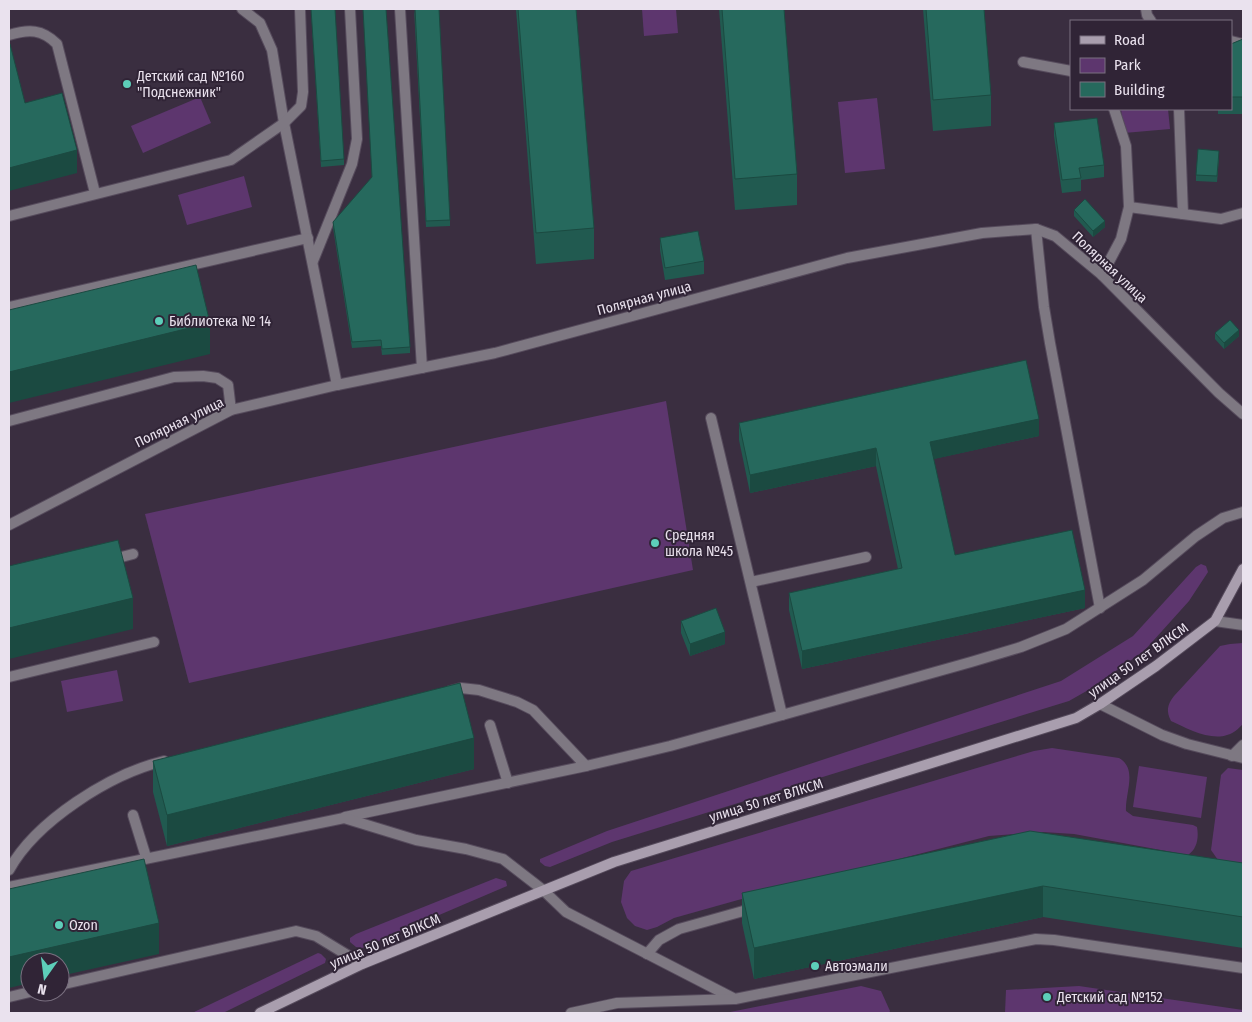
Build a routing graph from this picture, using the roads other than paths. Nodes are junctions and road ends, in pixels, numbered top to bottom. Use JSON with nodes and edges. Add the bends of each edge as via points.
{"nodes":[{"id":1,"x":242,"y":9,"type":"edge"},
{"id":2,"x":300,"y":9,"type":"edge"},
{"id":3,"x":350,"y":9,"type":"edge"},
{"id":4,"x":400,"y":9,"type":"edge"},
{"id":5,"x":9,"y":35,"type":"edge"},
{"id":6,"x":1023,"y":62,"type":"dead end"},
{"id":7,"x":1070,"y":71,"type":"edge"},
{"id":8,"x":1114,"y":110,"type":"edge"},
{"id":9,"x":1179,"y":110,"type":"edge"},
{"id":10,"x":284,"y":123,"type":"junction"},
{"id":11,"x":95,"y":193,"type":"junction"},
{"id":12,"x":1130,"y":207,"type":"junction"},
{"id":13,"x":1243,"y":213,"type":"edge"},
{"id":14,"x":1183,"y":214,"type":"junction"},
{"id":15,"x":9,"y":216,"type":"edge"},
{"id":16,"x":1036,"y":229,"type":"junction"},
{"id":17,"x":308,"y":238,"type":"junction"},
{"id":18,"x":313,"y":261,"type":"junction"},
{"id":19,"x":1102,"y":275,"type":"junction"},
{"id":20,"x":9,"y":307,"type":"edge"},
{"id":21,"x":422,"y":368,"type":"junction"},
{"id":22,"x":337,"y":385,"type":"junction"},
{"id":23,"x":231,"y":410,"type":"junction"},
{"id":24,"x":1243,"y":414,"type":"edge"},
{"id":25,"x":711,"y":418,"type":"dead end"},
{"id":26,"x":9,"y":420,"type":"edge"},
{"id":27,"x":1243,"y":512,"type":"edge"},
{"id":28,"x":9,"y":525,"type":"edge"},
{"id":29,"x":133,"y":554,"type":"dead end"},
{"id":30,"x":866,"y":557,"type":"dead end"},
{"id":31,"x":104,"y":561,"type":"edge"},
{"id":32,"x":1243,"y":570,"type":"edge"},
{"id":33,"x":751,"y":582,"type":"junction"},
{"id":34,"x":1100,"y":608,"type":"junction"},
{"id":35,"x":1215,"y":621,"type":"junction"},
{"id":36,"x":1243,"y":626,"type":"edge"},
{"id":37,"x":154,"y":642,"type":"dead end"},
{"id":38,"x":9,"y":677,"type":"edge"},
{"id":39,"x":442,"y":692,"type":"edge"},
{"id":40,"x":1100,"y":704,"type":"junction"},
{"id":41,"x":782,"y":715,"type":"junction"},
{"id":42,"x":490,"y":725,"type":"dead end"},
{"id":43,"x":1243,"y":745,"type":"edge"},
{"id":44,"x":1232,"y":756,"type":"junction"},
{"id":45,"x":176,"y":758,"type":"edge"},
{"id":46,"x":1243,"y":758,"type":"edge"},
{"id":47,"x":586,"y":766,"type":"junction"},
{"id":48,"x":508,"y":783,"type":"junction"},
{"id":49,"x":133,"y":815,"type":"dead end"},
{"id":50,"x":344,"y":818,"type":"junction"},
{"id":51,"x":146,"y":857,"type":"junction"},
{"id":52,"x":9,"y":870,"type":"edge"},
{"id":53,"x":9,"y":887,"type":"edge"},
{"id":54,"x":543,"y":890,"type":"junction"},
{"id":55,"x":761,"y":906,"type":"edge"},
{"id":56,"x":647,"y":954,"type":"junction"},
{"id":57,"x":362,"y":964,"type":"junction"},
{"id":58,"x":1243,"y":968,"type":"edge"},
{"id":59,"x":70,"y":983,"type":"edge"},
{"id":60,"x":735,"y":1000,"type":"junction"},
{"id":61,"x":260,"y":1013,"type":"edge"},
{"id":62,"x":571,"y":1013,"type":"edge"}],
"edges":[{"from":1,"to":10,"type":"street","via":[[260,23],[272,50]]},
{"from":2,"to":10,"type":"street","via":[[304,92],[301,106]]},
{"from":3,"to":18,"type":"street","via":[[357,139],[352,164]]},
{"from":4,"to":21,"type":"street"},
{"from":5,"to":11,"type":"street","via":[[25,30],[47,34],[57,44]]},
{"from":6,"to":7,"type":"street"},
{"from":8,"to":12,"type":"street","via":[[1126,146]]},
{"from":9,"to":14,"type":"street"},
{"from":10,"to":11,"type":"street","via":[[231,160]]},
{"from":10,"to":17,"type":"street"},
{"from":11,"to":15,"type":"street"},
{"from":12,"to":14,"type":"street"},
{"from":12,"to":19,"type":"street","via":[[1121,239]]},
{"from":13,"to":14,"type":"street","via":[[1221,219]]},
{"from":16,"to":19,"type":"street","name":"Полярная улица","via":[[1055,236]]},
{"from":16,"to":21,"type":"street","name":"Полярная улица","via":[[982,232],[848,258],[495,353]]},
{"from":16,"to":34,"type":"street","via":[[1050,343]]},
{"from":17,"to":18,"type":"street"},
{"from":17,"to":20,"type":"street"},
{"from":18,"to":22,"type":"street"},
{"from":19,"to":24,"type":"street","name":"Полярная улица"},
{"from":21,"to":22,"type":"street","name":"Полярная улица"},
{"from":22,"to":23,"type":"street","name":"Полярная улица"},
{"from":23,"to":26,"type":"street","via":[[228,385],[217,378],[203,376],[174,378]]},
{"from":23,"to":28,"type":"street","name":"Полярная улица"},
{"from":25,"to":33,"type":"street"},
{"from":27,"to":34,"type":"street","via":[[1223,518],[1196,536],[1143,580]]},
{"from":29,"to":31,"type":"street"},
{"from":30,"to":33,"type":"street"},
{"from":32,"to":35,"type":"main road","name":"улица 50 лет ВЛКСМ"},
{"from":33,"to":41,"type":"street"},
{"from":34,"to":41,"type":"street","via":[[1066,629],[1021,647]]},
{"from":35,"to":36,"type":"street"},
{"from":35,"to":40,"type":"main road","name":"улица 50 лет ВЛКСМ"},
{"from":37,"to":38,"type":"street"},
{"from":39,"to":47,"type":"street","via":[[461,688],[479,690],[533,710]]},
{"from":40,"to":44,"type":"street","via":[[1162,735]]},
{"from":40,"to":54,"type":"main road","name":"улица 50 лет ВЛКСМ","via":[[1076,718],[614,862]]},
{"from":41,"to":47,"type":"street"},
{"from":42,"to":48,"type":"street"},
{"from":43,"to":44,"type":"street"},
{"from":44,"to":46,"type":"street"},
{"from":45,"to":52,"type":"street","via":[[123,775],[92,792],[52,820]]},
{"from":47,"to":48,"type":"street"},
{"from":48,"to":50,"type":"street"},
{"from":49,"to":51,"type":"street"},
{"from":50,"to":51,"type":"street"},
{"from":50,"to":54,"type":"street","via":[[416,840],[503,860]]},
{"from":51,"to":53,"type":"street"},
{"from":54,"to":56,"type":"street","via":[[566,912]]},
{"from":54,"to":57,"type":"main road","name":"улица 50 лет ВЛКСМ"},
{"from":55,"to":56,"type":"street","via":[[679,929],[659,940]]},
{"from":56,"to":60,"type":"street"},
{"from":57,"to":59,"type":"street","via":[[316,936],[296,931]]},
{"from":57,"to":61,"type":"main road","name":"улица 50 лет ВЛКСМ"},
{"from":58,"to":60,"type":"street","via":[[1036,939]]},
{"from":60,"to":62,"type":"street","via":[[617,1003]]}]}
